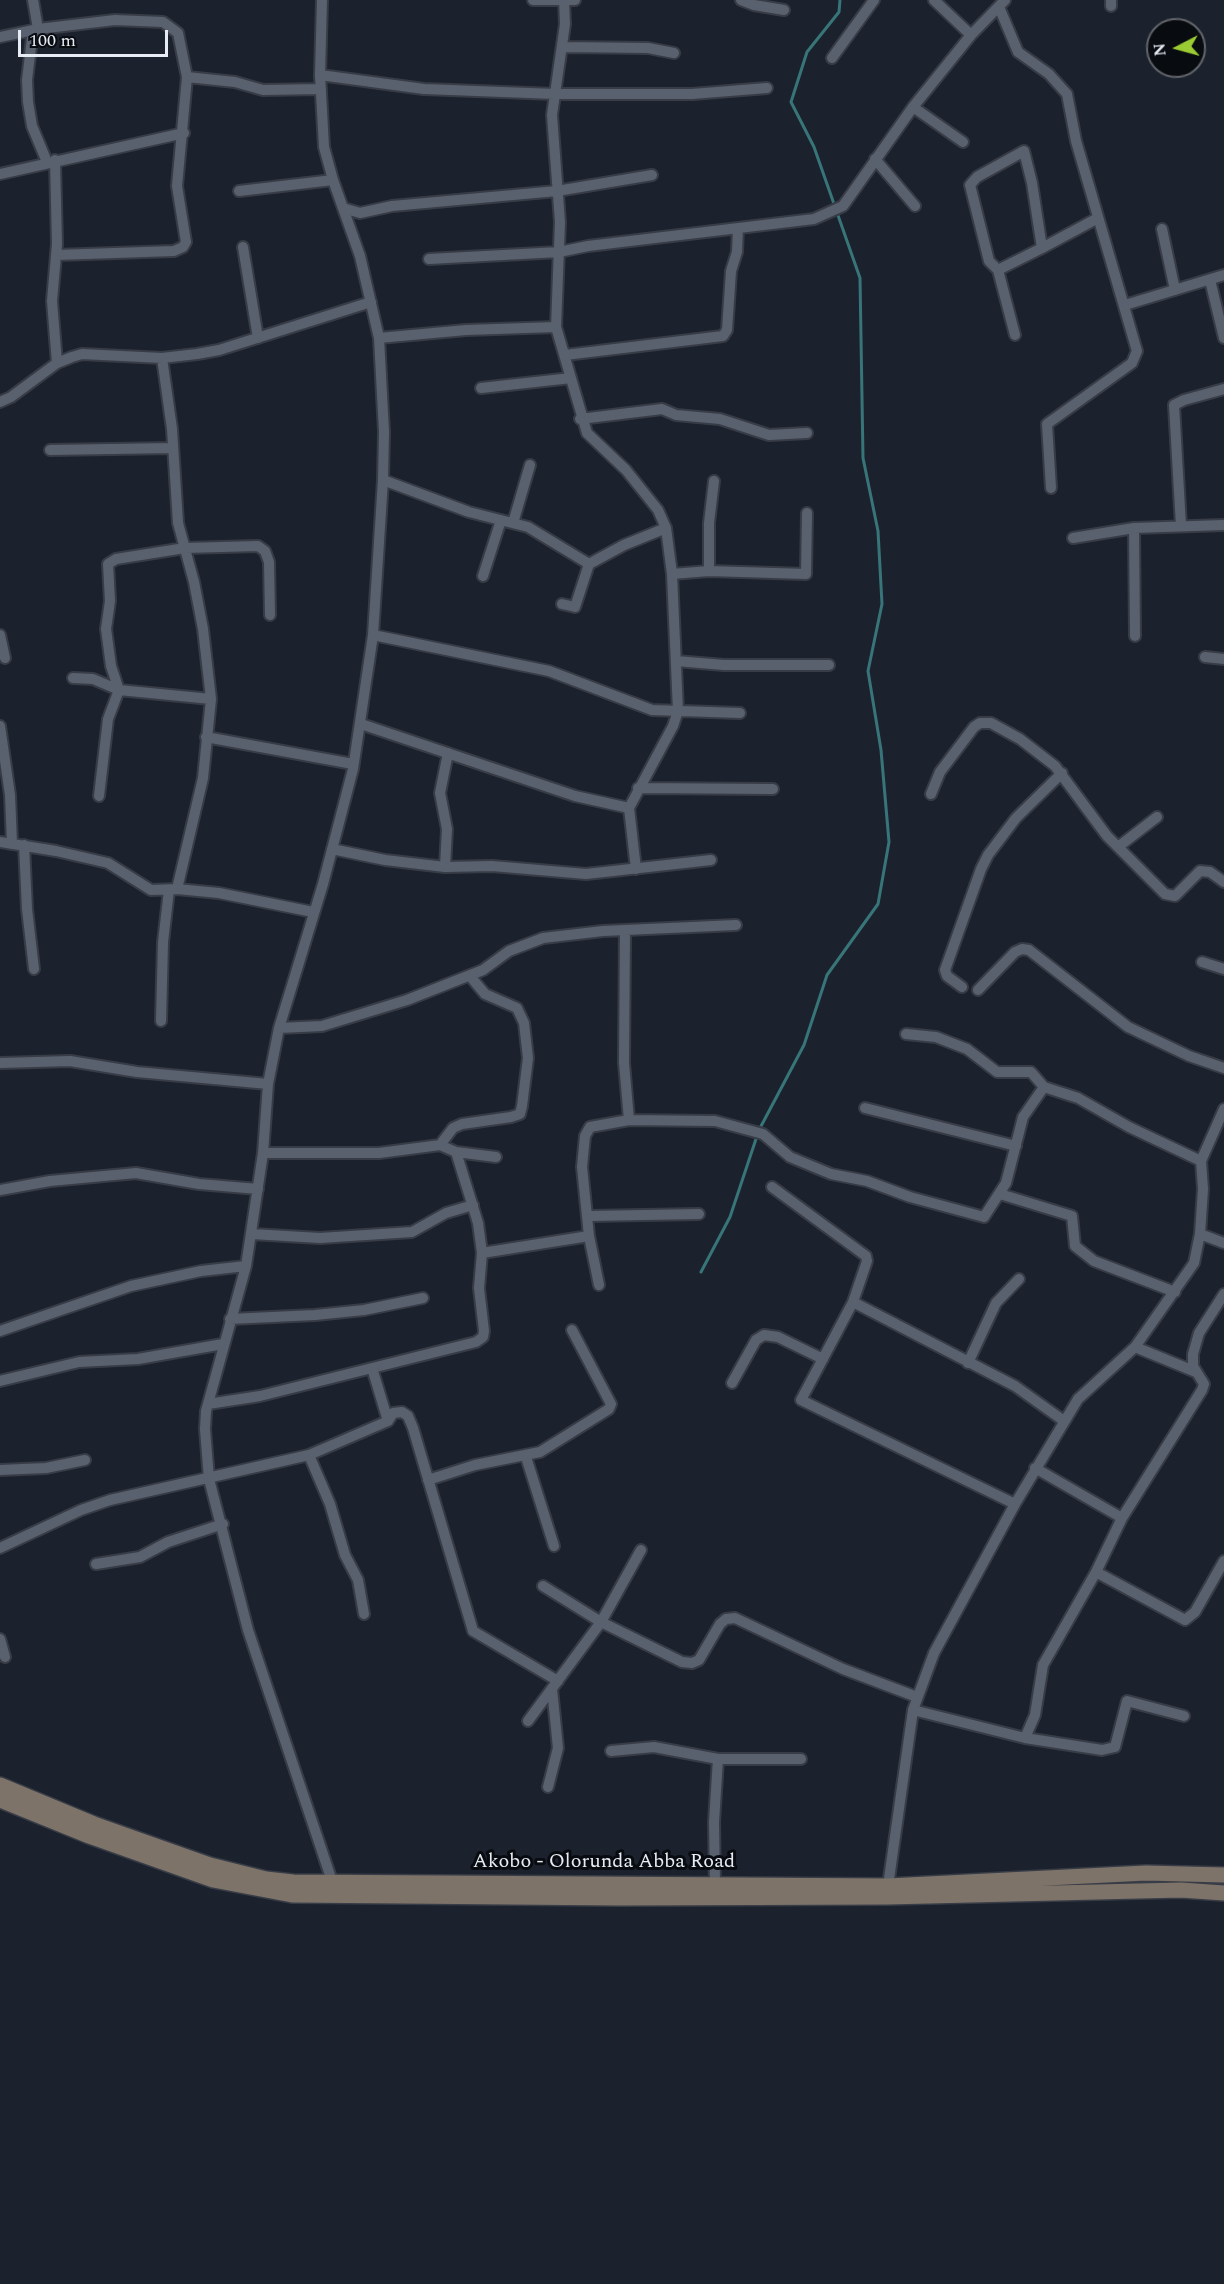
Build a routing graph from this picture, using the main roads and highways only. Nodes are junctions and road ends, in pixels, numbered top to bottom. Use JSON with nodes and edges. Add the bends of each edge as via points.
{"nodes":[{"id":1,"x":0,"y":1785,"type":"edge"},
{"id":2,"x":0,"y":1800,"type":"edge"},
{"id":3,"x":21,"y":1802,"type":"junction"},
{"id":4,"x":1120,"y":1875,"type":"junction"},
{"id":5,"x":1224,"y":1875,"type":"edge"},
{"id":6,"x":1120,"y":1892,"type":"junction"},
{"id":7,"x":1224,"y":1893,"type":"edge"}],
"edges":[{"from":1,"to":3,"type":"main road","name":"Akobo - Olorunda Abba Road"},
{"from":2,"to":3,"type":"main road","name":"Akobo - Olorunda Abba Road"},
{"from":3,"to":4,"type":"main road","name":"Akobo - Olorunda Abba Road","via":[[266,1880],[888,1886]]},
{"from":3,"to":6,"type":"main road","name":"Akobo - Olorunda Abba Road","via":[[213,1880],[292,1895],[620,1898]]},
{"from":4,"to":5,"type":"main road","name":"Akobo - Olorunda Abba Road"},
{"from":4,"to":6,"type":"main road"},
{"from":6,"to":7,"type":"main road","name":"Akobo - Olorunda Abba Road"}]}
